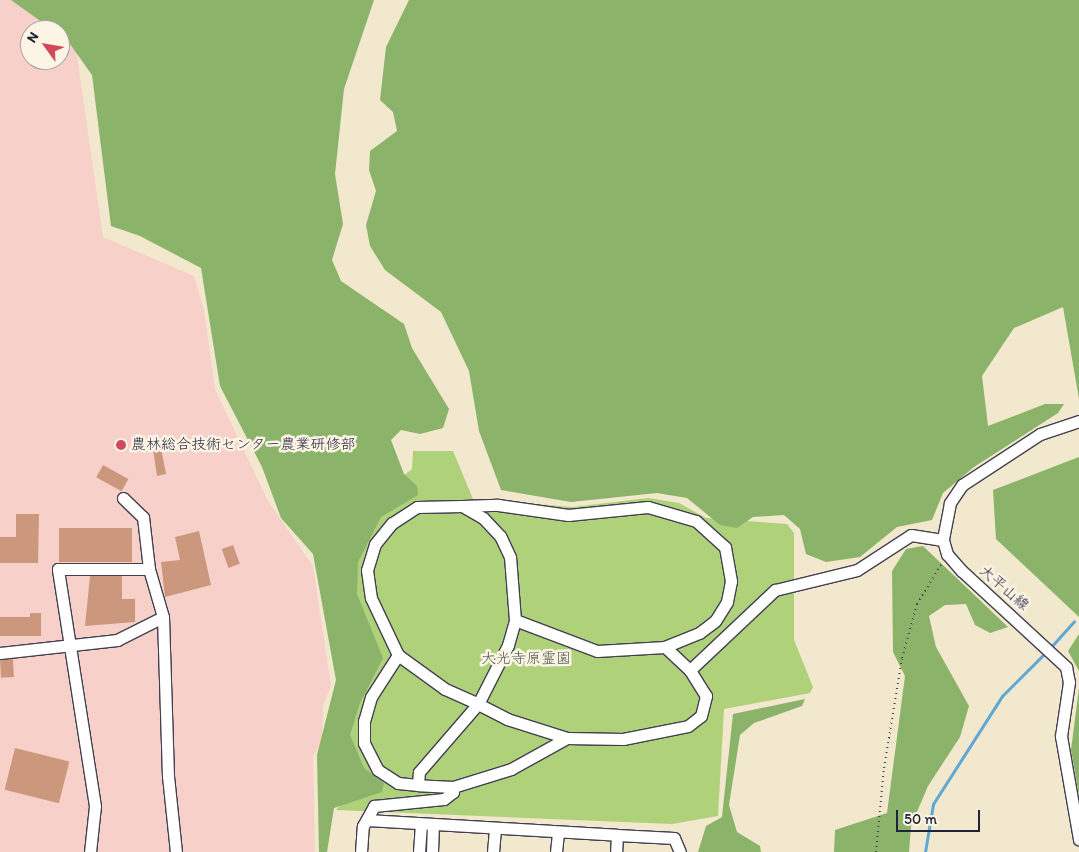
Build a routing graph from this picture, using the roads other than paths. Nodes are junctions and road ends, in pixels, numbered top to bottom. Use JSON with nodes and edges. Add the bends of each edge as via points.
{"nodes":[{"id":1,"x":1079,"y":421,"type":"edge"},
{"id":2,"x":123,"y":498,"type":"dead end"},
{"id":3,"x":462,"y":506,"type":"junction"},
{"id":4,"x":943,"y":540,"type":"junction"},
{"id":5,"x":149,"y":570,"type":"junction"},
{"id":6,"x":164,"y":617,"type":"junction"},
{"id":7,"x":515,"y":620,"type":"junction"},
{"id":8,"x":71,"y":647,"type":"junction"},
{"id":9,"x":665,"y":647,"type":"junction"},
{"id":10,"x":0,"y":653,"type":"edge"},
{"id":11,"x":398,"y":655,"type":"junction"},
{"id":12,"x":690,"y":670,"type":"junction"},
{"id":13,"x":478,"y":704,"type":"junction"},
{"id":14,"x":567,"y":738,"type":"junction"},
{"id":15,"x":418,"y":785,"type":"junction"},
{"id":16,"x":453,"y":787,"type":"junction"},
{"id":17,"x":367,"y":820,"type":"junction"},
{"id":18,"x":420,"y":825,"type":"junction"},
{"id":19,"x":433,"y":825,"type":"junction"},
{"id":20,"x":495,"y":828,"type":"junction"},
{"id":21,"x":558,"y":832,"type":"junction"},
{"id":22,"x":617,"y":835,"type":"junction"},
{"id":23,"x":1079,"y":839,"type":"edge"},
{"id":24,"x":90,"y":852,"type":"edge"},
{"id":25,"x":176,"y":852,"type":"edge"},
{"id":26,"x":361,"y":852,"type":"edge"},
{"id":27,"x":419,"y":852,"type":"edge"},
{"id":28,"x":432,"y":852,"type":"edge"},
{"id":29,"x":493,"y":852,"type":"edge"},
{"id":30,"x":556,"y":852,"type":"edge"},
{"id":31,"x":616,"y":852,"type":"edge"},
{"id":32,"x":680,"y":852,"type":"edge"}],
"edges":[{"from":1,"to":4,"type":"street","via":[[1040,434],[962,485],[950,503]]},
{"from":2,"to":5,"type":"street","via":[[143,517]]},
{"from":3,"to":7,"type":"street","via":[[483,518],[500,536],[510,557]]},
{"from":3,"to":9,"type":"street","via":[[498,505],[568,515],[648,507],[678,512],[711,531],[727,556],[731,581],[727,602],[715,621],[699,633]]},
{"from":3,"to":11,"type":"street","via":[[417,507],[392,523],[375,544],[367,570],[370,598]]},
{"from":4,"to":12,"type":"street","via":[[911,535],[857,570],[775,590]]},
{"from":4,"to":23,"type":"street","name":"大平山線","via":[[947,554],[1055,653],[1066,667],[1069,682],[1061,736]]},
{"from":5,"to":6,"type":"street"},
{"from":5,"to":8,"type":"street","via":[[58,569]]},
{"from":6,"to":8,"type":"street","via":[[117,640]]},
{"from":6,"to":25,"type":"street","via":[[168,776]]},
{"from":7,"to":9,"type":"street","via":[[597,651]]},
{"from":7,"to":13,"type":"street","via":[[508,645]]},
{"from":8,"to":10,"type":"street"},
{"from":8,"to":24,"type":"street","via":[[95,806]]},
{"from":9,"to":12,"type":"street"},
{"from":11,"to":13,"type":"street","via":[[446,689]]},
{"from":11,"to":15,"type":"street","via":[[371,697],[364,721],[364,743],[378,770],[398,783]]},
{"from":12,"to":14,"type":"street","via":[[700,682],[706,707],[688,726],[624,738]]},
{"from":13,"to":14,"type":"street","via":[[507,719]]},
{"from":13,"to":15,"type":"street","via":[[420,772]]},
{"from":14,"to":16,"type":"street","via":[[510,769]]},
{"from":15,"to":16,"type":"street"},
{"from":16,"to":17,"type":"street","via":[[444,799],[374,806]]},
{"from":17,"to":18,"type":"street"},
{"from":17,"to":26,"type":"street"},
{"from":18,"to":19,"type":"street"},
{"from":18,"to":27,"type":"street"},
{"from":19,"to":20,"type":"street"},
{"from":19,"to":28,"type":"street"},
{"from":20,"to":21,"type":"street"},
{"from":20,"to":29,"type":"street"},
{"from":21,"to":22,"type":"street"},
{"from":21,"to":30,"type":"street"},
{"from":22,"to":31,"type":"street"},
{"from":22,"to":32,"type":"street","via":[[674,838]]}]}
